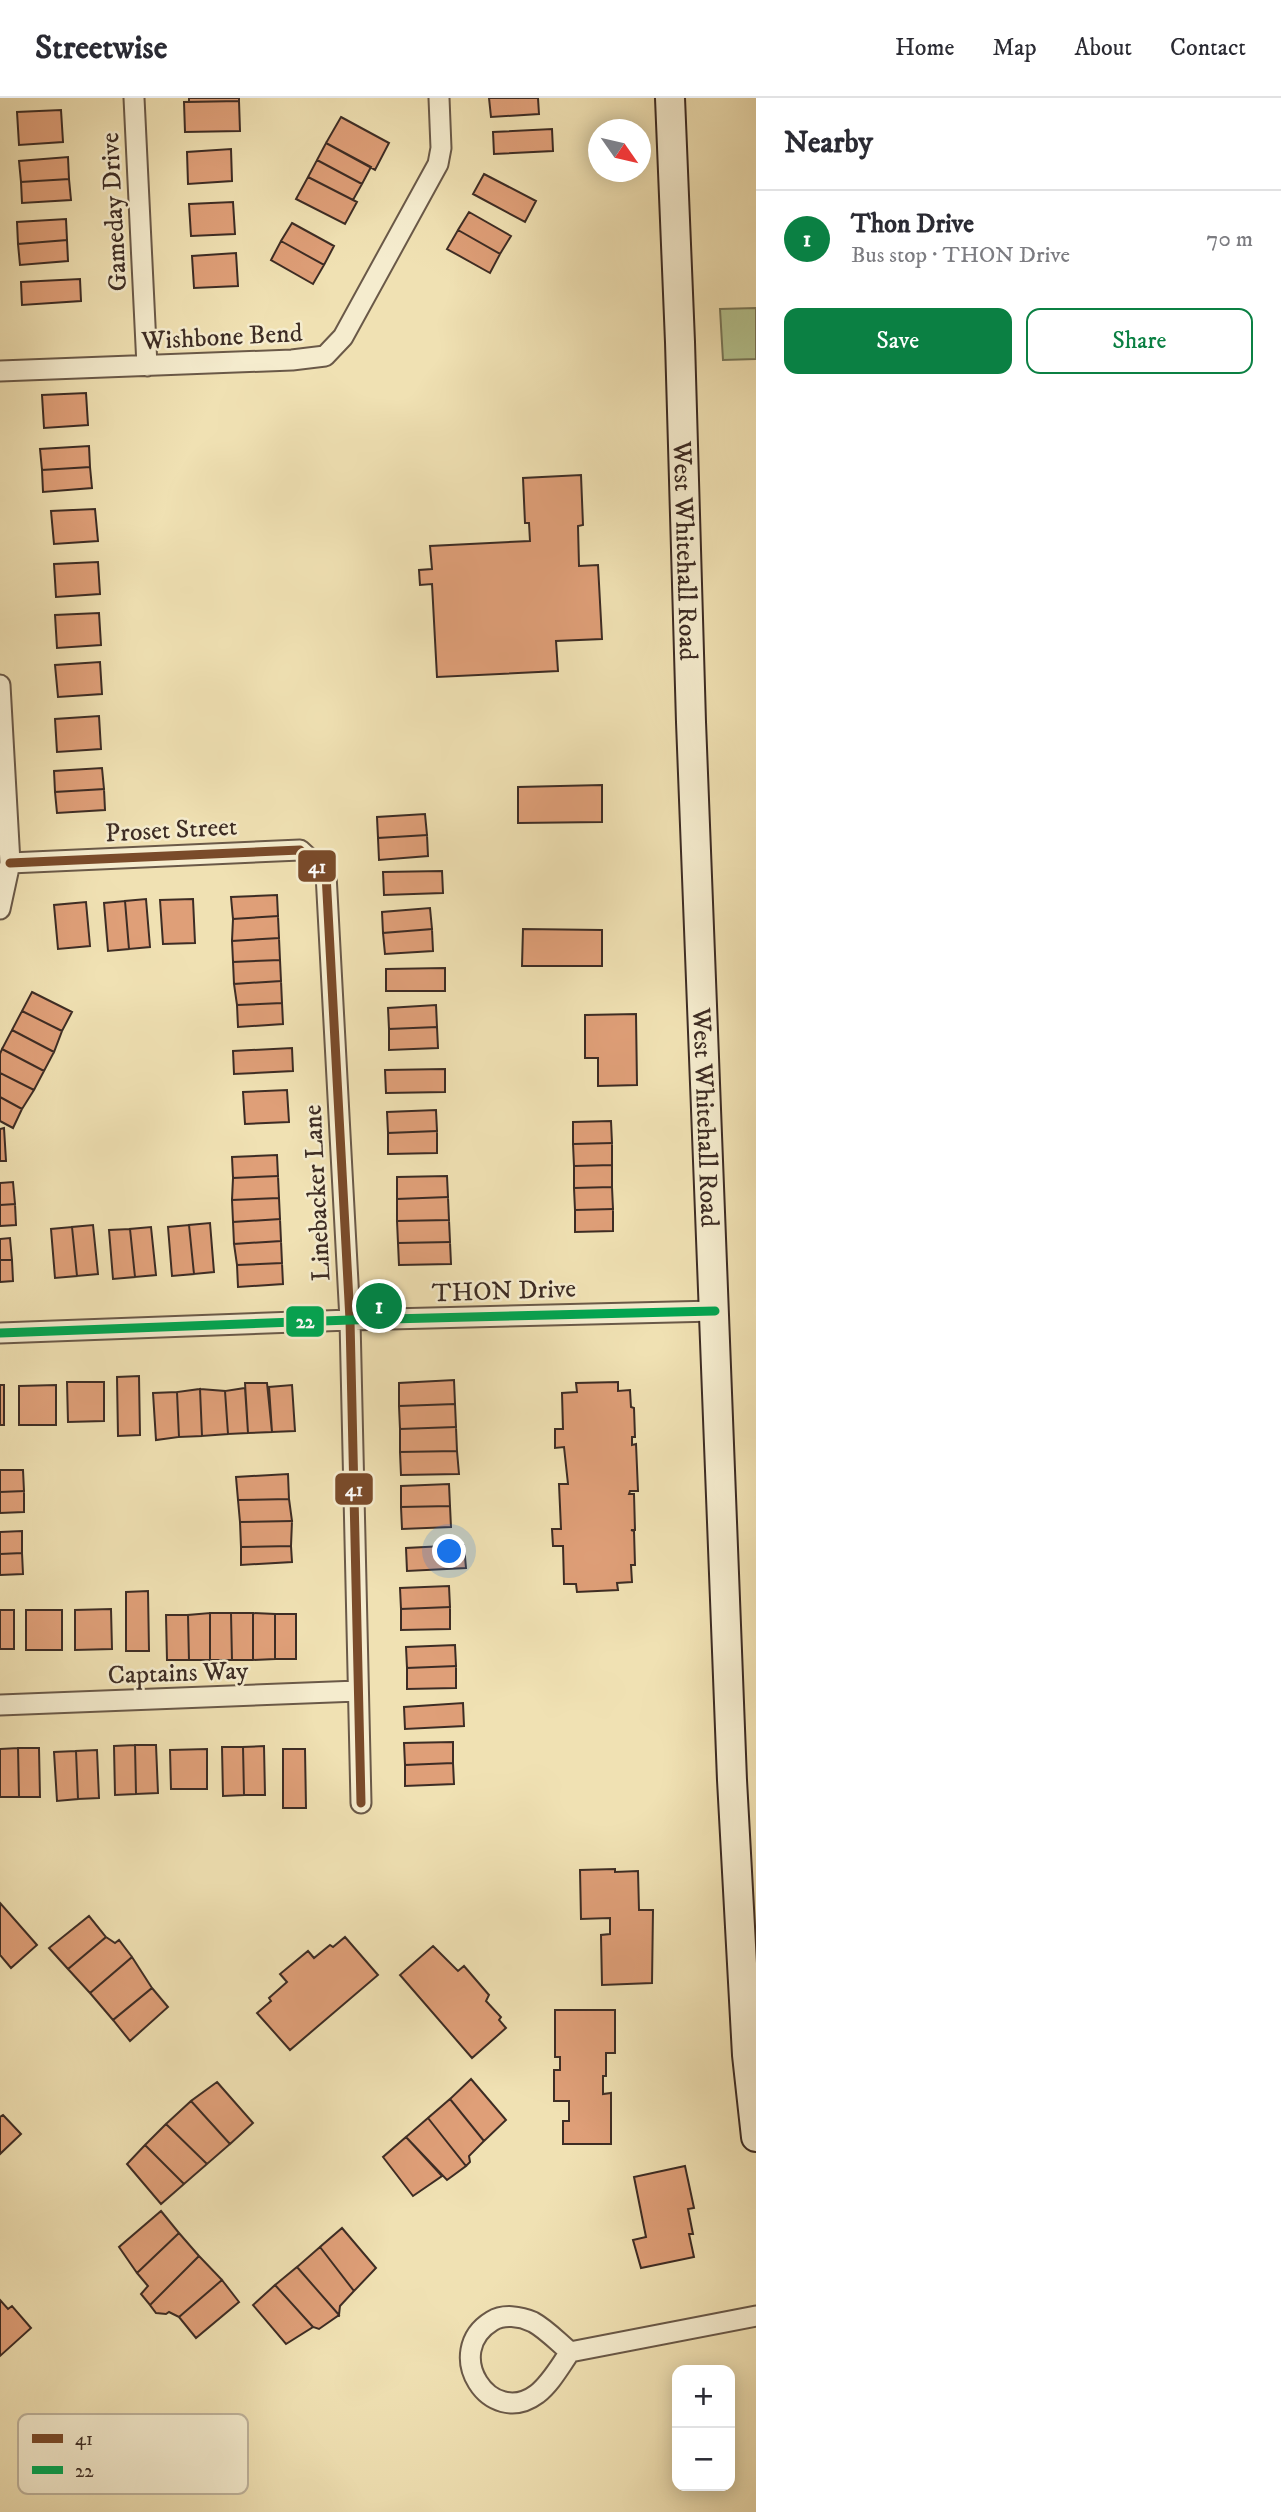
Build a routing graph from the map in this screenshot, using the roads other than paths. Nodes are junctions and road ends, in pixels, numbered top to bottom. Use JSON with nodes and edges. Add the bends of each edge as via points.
{"nodes":[{"id":1,"x":134,"y":98,"type":"edge"},
{"id":2,"x":439,"y":98,"type":"edge"},
{"id":3,"x":670,"y":98,"type":"edge"},
{"id":4,"x":147,"y":366,"type":"junction"},
{"id":5,"x":0,"y":371,"type":"edge"},
{"id":6,"x":0,"y":685,"type":"edge"},
{"id":7,"x":10,"y":863,"type":"junction"},
{"id":8,"x":326,"y":874,"type":"joint"},
{"id":9,"x":0,"y":909,"type":"edge"},
{"id":10,"x":715,"y":1311,"type":"junction"},
{"id":11,"x":350,"y":1320,"type":"junction"},
{"id":12,"x":0,"y":1333,"type":"edge"},
{"id":13,"x":358,"y":1691,"type":"junction"},
{"id":14,"x":0,"y":1705,"type":"edge"},
{"id":15,"x":361,"y":1803,"type":"dead end"},
{"id":16,"x":756,"y":2137,"type":"edge"},
{"id":17,"x":756,"y":2316,"type":"edge"},
{"id":18,"x":570,"y":2352,"type":"junction"}],
"edges":[{"from":1,"to":4,"type":"street","name":"Gameday Drive"},
{"from":2,"to":4,"type":"street","name":"Wishbone Bend","via":[[438,164],[343,337],[325,356]]},
{"from":3,"to":10,"type":"main road","name":"West Whitehall Road"},
{"from":4,"to":5,"type":"street","name":"Wishbone Bend"},
{"from":6,"to":7,"type":"street"},
{"from":7,"to":8,"type":"street","name":"Proset Street","via":[[300,850]]},
{"from":7,"to":9,"type":"street"},
{"from":8,"to":11,"type":"street","name":"Linebacker Lane"},
{"from":10,"to":11,"type":"street","name":"THON Drive"},
{"from":10,"to":16,"type":"main road","name":"West Whitehall Road","via":[[739,1918]]},
{"from":11,"to":12,"type":"street","name":"THON Drive"},
{"from":11,"to":13,"type":"street","name":"Linebacker Lane"},
{"from":13,"to":14,"type":"street","name":"Captains Way"},
{"from":13,"to":15,"type":"street","name":"Linebacker Lane"},
{"from":17,"to":18,"type":"street"},
{"from":18,"to":18,"type":"street","via":[[532,2322],[499,2317],[472,2343],[471,2368],[474,2379],[490,2396],[512,2403],[524,2401],[546,2386]]}]}
